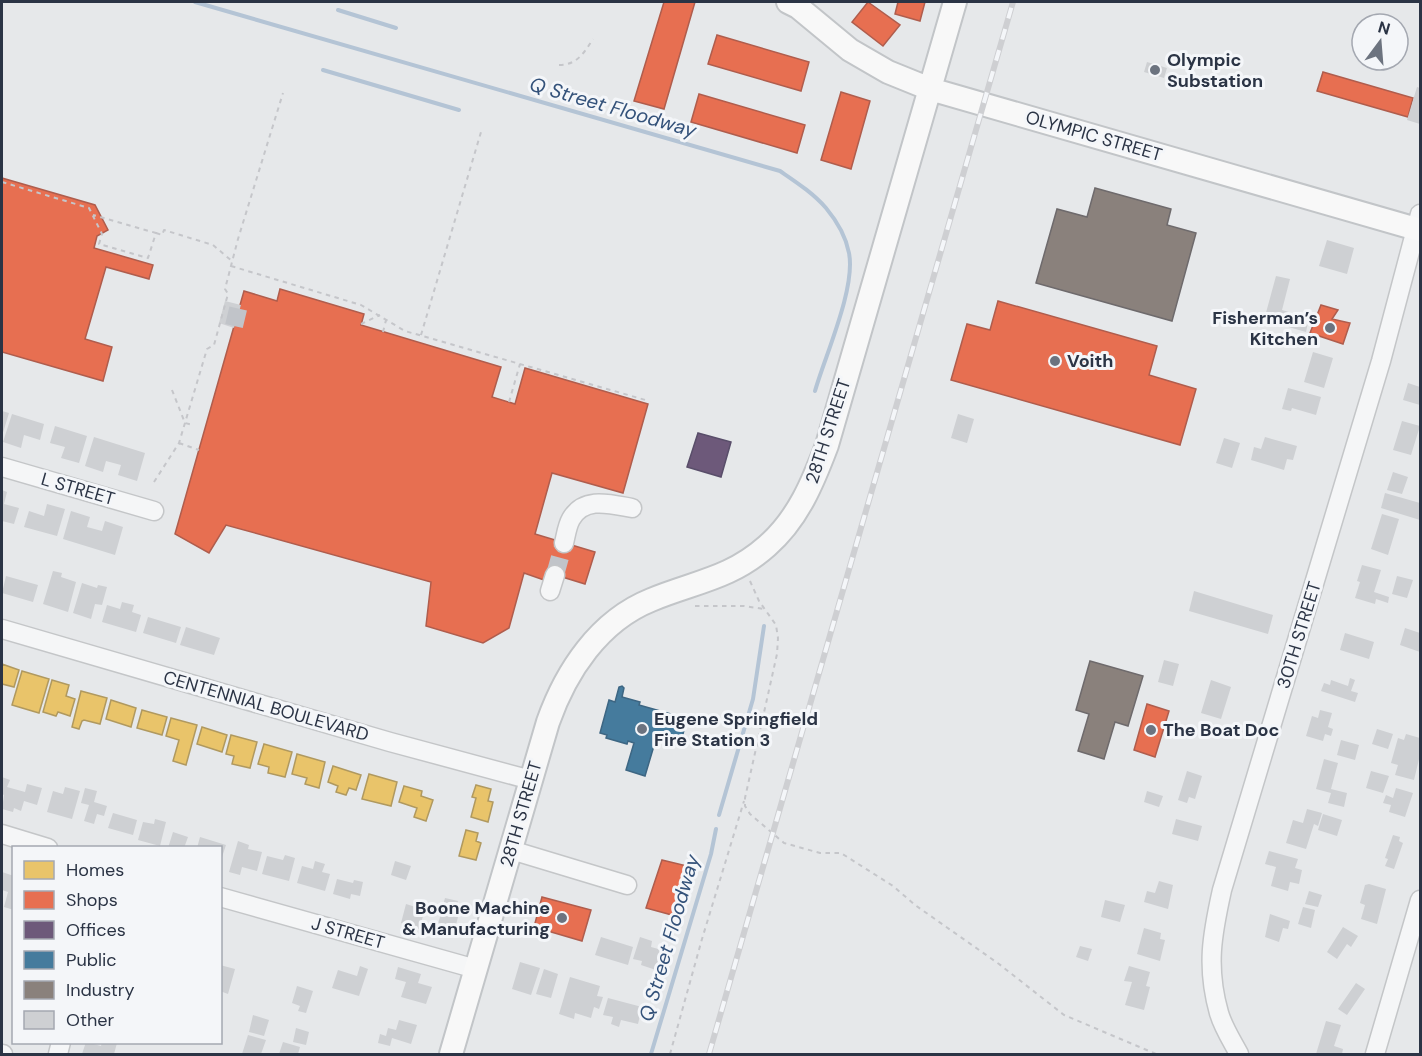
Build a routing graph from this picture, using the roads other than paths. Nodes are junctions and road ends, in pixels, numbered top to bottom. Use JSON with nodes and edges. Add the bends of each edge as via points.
{"nodes":[{"id":1,"x":788,"y":2,"type":"edge"},
{"id":2,"x":956,"y":2,"type":"edge"},
{"id":3,"x":930,"y":89,"type":"junction"},
{"id":4,"x":1419,"y":224,"type":"edge"},
{"id":5,"x":2,"y":467,"type":"edge"},
{"id":6,"x":153,"y":511,"type":"dead end"},
{"id":7,"x":630,"y":513,"type":"dead end"},
{"id":8,"x":569,"y":544,"type":"tunnel mouth"},
{"id":9,"x":2,"y":629,"type":"edge"},
{"id":10,"x":531,"y":780,"type":"junction"},
{"id":11,"x":2,"y":834,"type":"edge"},
{"id":12,"x":41,"y":846,"type":"edge"},
{"id":13,"x":511,"y":850,"type":"junction"},
{"id":14,"x":627,"y":885,"type":"dead end"},
{"id":15,"x":222,"y":898,"type":"edge"},
{"id":16,"x":1420,"y":900,"type":"edge"},
{"id":17,"x":476,"y":969,"type":"junction"},
{"id":18,"x":451,"y":1054,"type":"edge"},
{"id":19,"x":1239,"y":1054,"type":"edge"},
{"id":20,"x":1375,"y":1054,"type":"edge"}],
"edges":[{"from":1,"to":3,"type":"main road","name":"OLYMPIC STREET","via":[[849,50]]},
{"from":2,"to":3,"type":"main road","name":"28TH STREET"},
{"from":3,"to":4,"type":"main road","name":"OLYMPIC STREET"},
{"from":3,"to":10,"type":"main road","name":"28TH STREET","via":[[827,445],[801,505],[768,546],[743,564],[626,612],[588,646],[556,699]]},
{"from":4,"to":19,"type":"street","name":"30TH STREET","via":[[1214,925],[1212,983],[1219,1015]]},
{"from":5,"to":6,"type":"street","name":"L STREET"},
{"from":7,"to":8,"type":"street","via":[[588,514]]},
{"from":9,"to":10,"type":"street","name":"CENTENNIAL BOULEVARD"},
{"from":10,"to":13,"type":"main road","name":"28TH STREET"},
{"from":11,"to":12,"type":"street"},
{"from":13,"to":14,"type":"street"},
{"from":13,"to":17,"type":"main road","name":"28TH STREET"},
{"from":15,"to":17,"type":"street","name":"J STREET"},
{"from":16,"to":20,"type":"street"},
{"from":17,"to":18,"type":"main road","name":"28TH STREET"}]}
